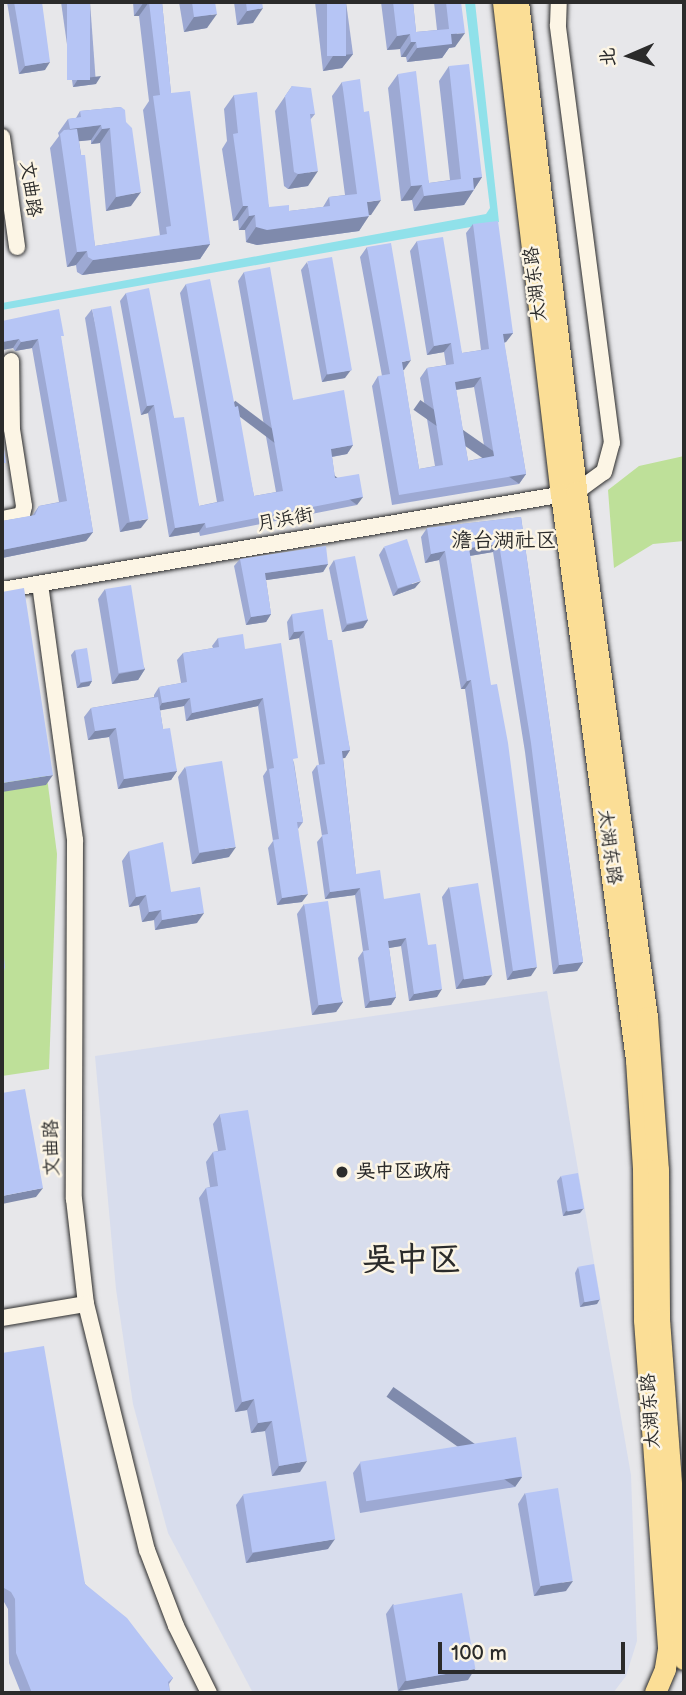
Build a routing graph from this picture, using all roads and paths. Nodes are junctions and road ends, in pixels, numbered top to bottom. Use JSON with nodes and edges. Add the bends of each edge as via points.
{"nodes":[{"id":1,"x":503,"y":2,"type":"edge"},
{"id":2,"x":518,"y":2,"type":"edge"},
{"id":3,"x":559,"y":2,"type":"edge"},
{"id":4,"x":2,"y":137,"type":"edge"},
{"id":5,"x":17,"y":247,"type":"dead end"},
{"id":6,"x":11,"y":361,"type":"dead end"},
{"id":7,"x":19,"y":472,"type":"junction"},
{"id":8,"x":2,"y":475,"type":"edge"},
{"id":9,"x":568,"y":493,"type":"junction"},
{"id":10,"x":2,"y":519,"type":"edge"},
{"id":11,"x":40,"y":584,"type":"junction"},
{"id":12,"x":2,"y":590,"type":"edge"},
{"id":13,"x":86,"y":1304,"type":"junction"},
{"id":14,"x":2,"y":1318,"type":"edge"},
{"id":15,"x":684,"y":1658,"type":"edge"},
{"id":16,"x":209,"y":1693,"type":"edge"},
{"id":17,"x":655,"y":1693,"type":"edge"}],
"edges":[{"from":1,"to":9,"type":"main road","name":"太湖东路"},
{"from":2,"to":9,"type":"main road","name":"太湖东路"},
{"from":3,"to":9,"type":"street","via":[[558,25],[612,443],[604,472]]},
{"from":4,"to":5,"type":"street","name":"文曲路"},
{"from":6,"to":7,"type":"street","via":[[12,429]]},
{"from":7,"to":8,"type":"street"},
{"from":7,"to":10,"type":"street","via":[[22,515]]},
{"from":9,"to":11,"type":"street","name":"月浜街"},
{"from":9,"to":15,"type":"main road","name":"太湖东路","via":[[650,1045],[658,1169],[659,1319]]},
{"from":9,"to":17,"type":"main road","name":"太湖东路","via":[[639,1100],[644,1320],[668,1649]]},
{"from":11,"to":12,"type":"street","name":"月浜街"},
{"from":11,"to":13,"type":"street","name":"文曲路","via":[[75,840],[74,1199]]},
{"from":13,"to":14,"type":"street"},
{"from":13,"to":16,"type":"street","name":"文曲路","via":[[147,1550],[176,1626]]}]}
